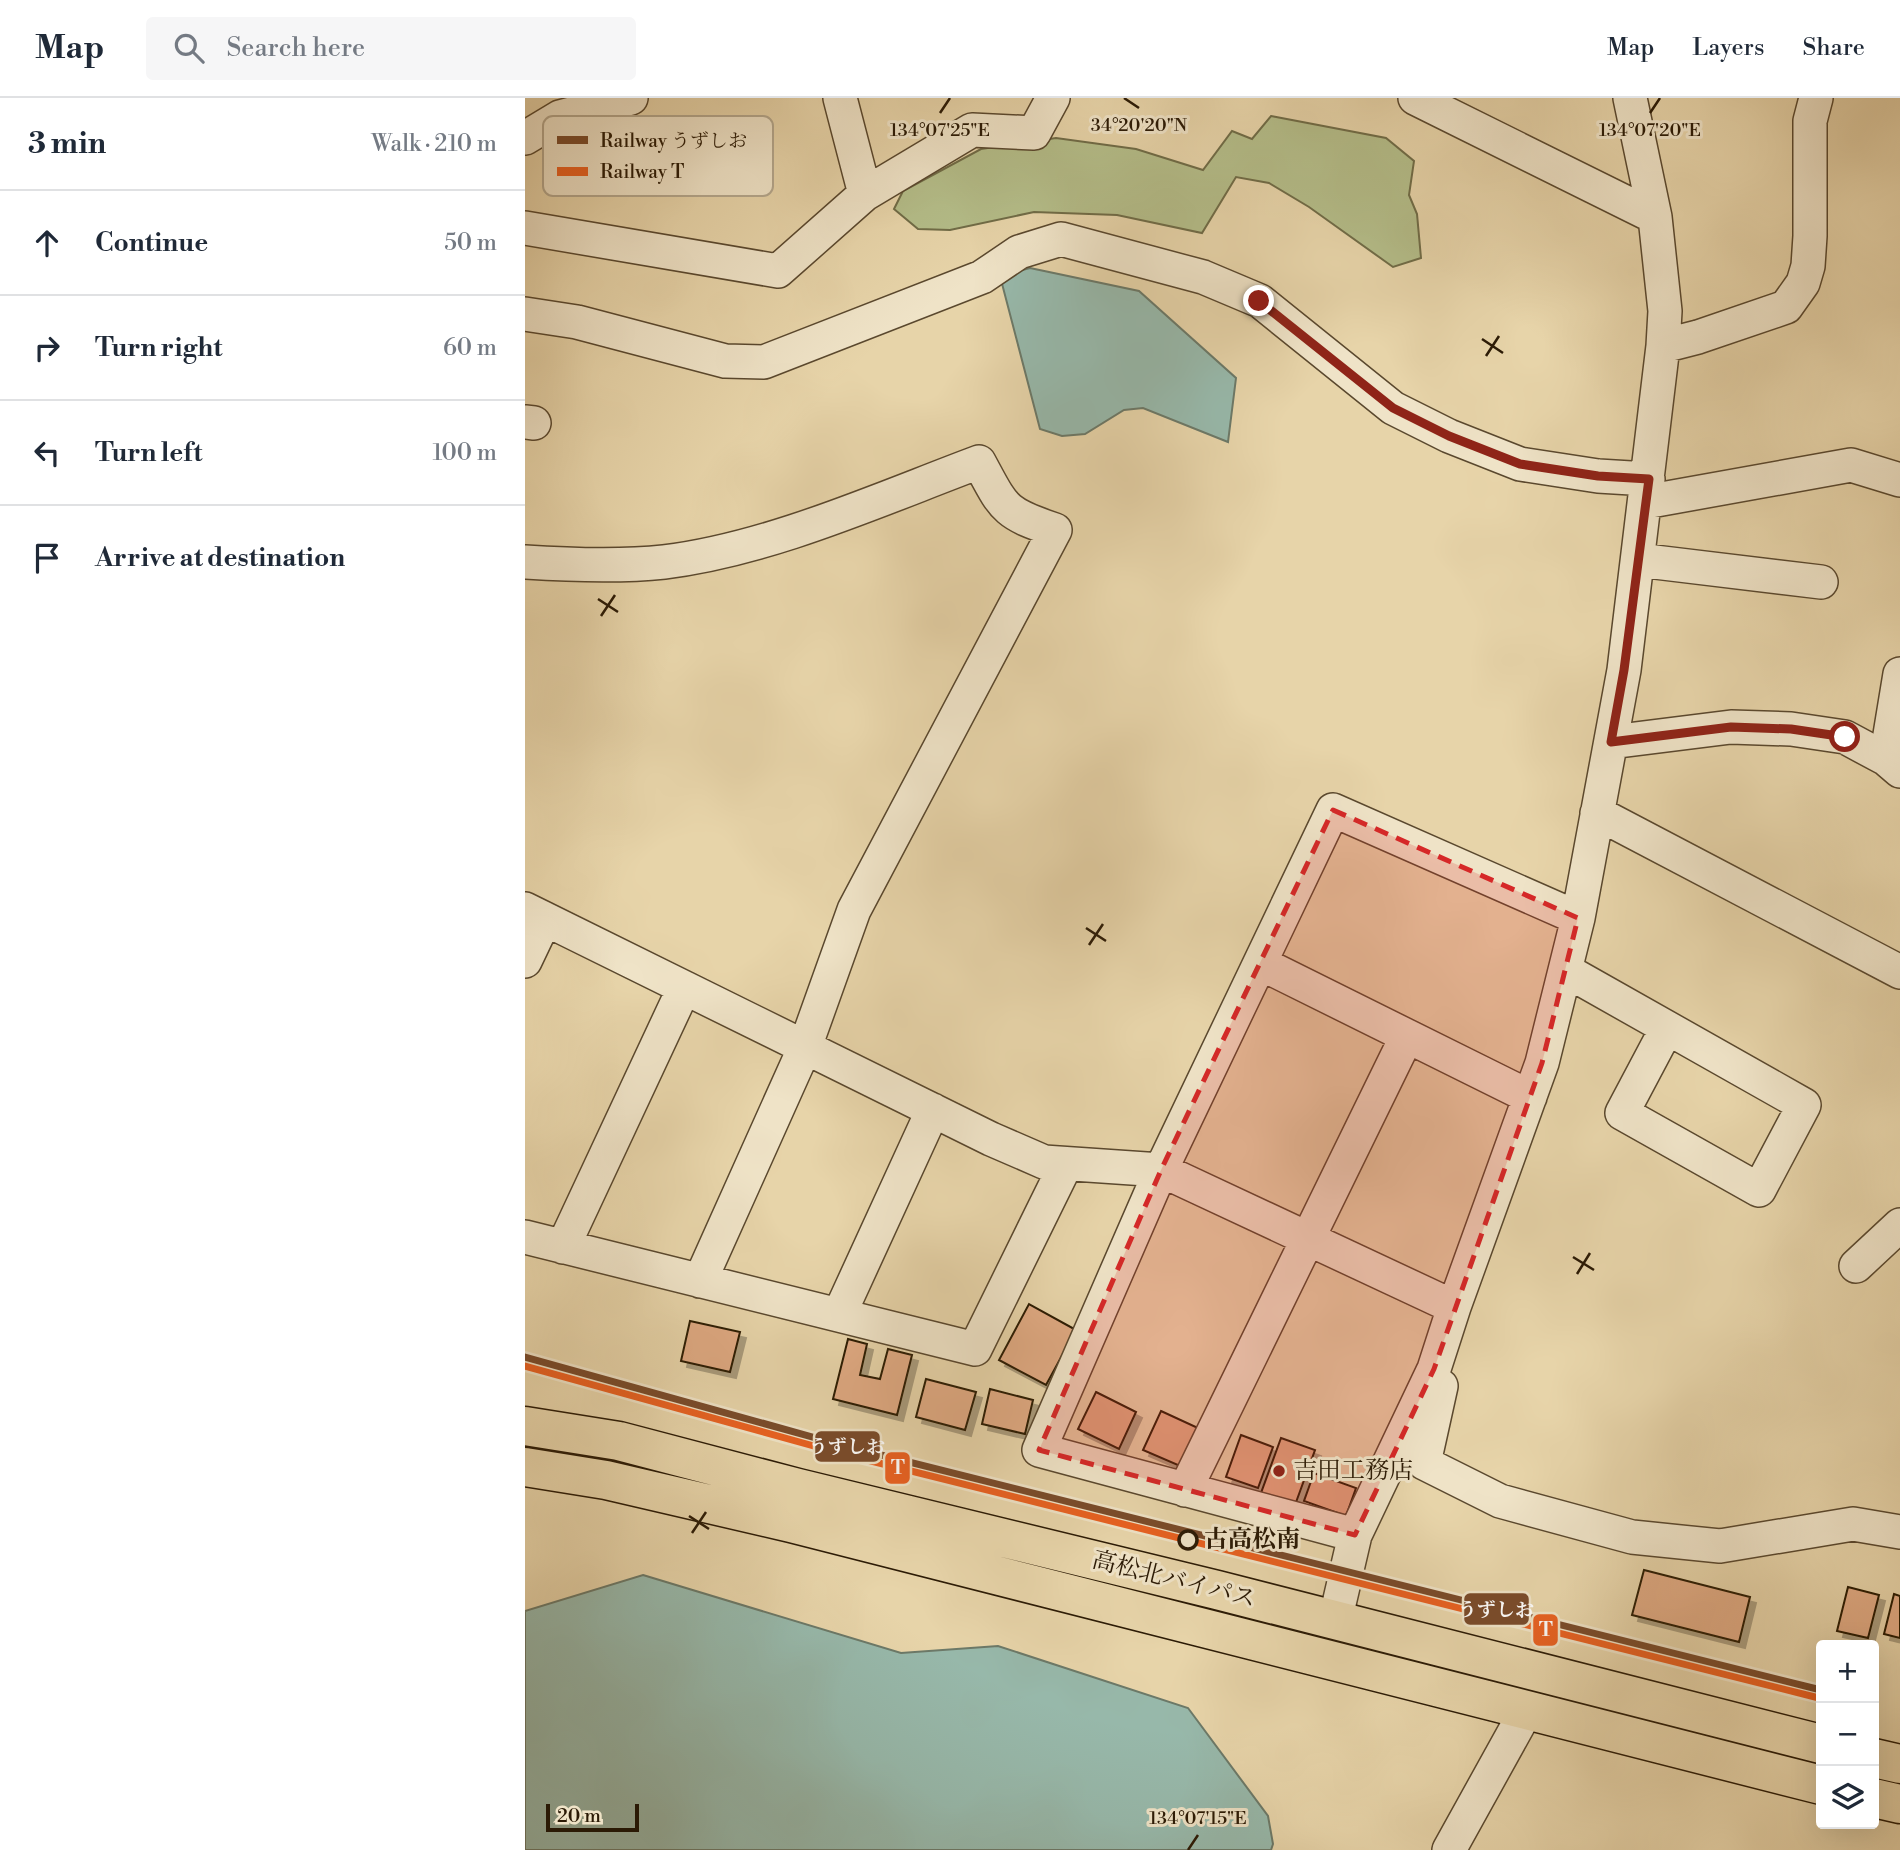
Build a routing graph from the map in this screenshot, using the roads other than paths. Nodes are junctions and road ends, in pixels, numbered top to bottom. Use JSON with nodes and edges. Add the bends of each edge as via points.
{"nodes":[{"id":1,"x":631,"y":98,"type":"edge"},
{"id":2,"x":840,"y":98,"type":"edge"},
{"id":3,"x":1053,"y":98,"type":"edge"},
{"id":4,"x":1415,"y":98,"type":"edge"},
{"id":5,"x":1630,"y":98,"type":"edge"},
{"id":6,"x":1816,"y":98,"type":"edge"},
{"id":7,"x":564,"y":116,"type":"edge"},
{"id":8,"x":543,"y":127,"type":"edge"},
{"id":9,"x":525,"y":138,"type":"edge"},
{"id":10,"x":865,"y":194,"type":"junction"},
{"id":11,"x":1655,"y":217,"type":"junction"},
{"id":12,"x":525,"y":228,"type":"edge"},
{"id":13,"x":525,"y":314,"type":"edge"},
{"id":14,"x":1663,"y":346,"type":"junction"},
{"id":15,"x":1900,"y":480,"type":"edge"},
{"id":16,"x":1647,"y":491,"type":"junction"},
{"id":17,"x":1638,"y":560,"type":"junction"},
{"id":18,"x":525,"y":562,"type":"edge"},
{"id":19,"x":1821,"y":582,"type":"dead end"},
{"id":20,"x":1900,"y":674,"type":"edge"},
{"id":21,"x":1611,"y":742,"type":"junction"},
{"id":22,"x":1893,"y":765,"type":"edge"},
{"id":23,"x":1597,"y":813,"type":"junction"},
{"id":24,"x":535,"y":914,"type":"edge"},
{"id":25,"x":1578,"y":918,"type":"junction"},
{"id":26,"x":525,"y":961,"type":"edge"},
{"id":27,"x":1260,"y":963,"type":"junction"},
{"id":28,"x":1565,"y":970,"type":"junction"},
{"id":29,"x":1900,"y":972,"type":"edge"},
{"id":30,"x":684,"y":988,"type":"junction"},
{"id":31,"x":1667,"y":1028,"type":"junction"},
{"id":32,"x":1407,"y":1036,"type":"junction"},
{"id":33,"x":805,"y":1047,"type":"junction"},
{"id":34,"x":1530,"y":1097,"type":"junction"},
{"id":35,"x":933,"y":1110,"type":"junction"},
{"id":36,"x":1066,"y":1164,"type":"junction"},
{"id":37,"x":1161,"y":1170,"type":"junction"},
{"id":38,"x":1900,"y":1225,"type":"edge"},
{"id":39,"x":525,"y":1237,"type":"edge"},
{"id":40,"x":1307,"y":1238,"type":"junction"},
{"id":41,"x":563,"y":1247,"type":"junction"},
{"id":42,"x":1856,"y":1266,"type":"dead end"},
{"id":43,"x":700,"y":1281,"type":"junction"},
{"id":44,"x":1454,"y":1307,"type":"junction"},
{"id":45,"x":839,"y":1315,"type":"junction"},
{"id":46,"x":1434,"y":1369,"type":"junction"},
{"id":47,"x":525,"y":1426,"type":"edge"},
{"id":48,"x":525,"y":1467,"type":"edge"},
{"id":49,"x":1185,"y":1490,"type":"junction"},
{"id":50,"x":1900,"y":1532,"type":"edge"},
{"id":51,"x":1355,"y":1535,"type":"junction"},
{"id":52,"x":1335,"y":1621,"type":"junction"},
{"id":53,"x":1526,"y":1711,"type":"junction"},
{"id":54,"x":1816,"y":1743,"type":"edge"},
{"id":55,"x":1879,"y":1759,"type":"edge"},
{"id":56,"x":1900,"y":1764,"type":"edge"},
{"id":57,"x":1816,"y":1784,"type":"edge"},
{"id":58,"x":1879,"y":1799,"type":"edge"},
{"id":59,"x":1900,"y":1804,"type":"edge"},
{"id":60,"x":1449,"y":1850,"type":"edge"}],
"edges":[{"from":1,"to":7,"type":"street"},
{"from":2,"to":10,"type":"street"},
{"from":3,"to":10,"type":"street","via":[[1034,133],[972,130]]},
{"from":4,"to":11,"type":"street"},
{"from":5,"to":11,"type":"street"},
{"from":6,"to":14,"type":"street","via":[[1810,121],[1810,236],[1803,283],[1786,307]]},
{"from":8,"to":9,"type":"street"},
{"from":10,"to":12,"type":"street","via":[[778,271]]},
{"from":11,"to":14,"type":"street","via":[[1665,311]]},
{"from":13,"to":16,"type":"street","via":[[577,322],[725,361],[764,362],[982,276],[1019,252],[1061,239],[1203,277],[1259,301],[1393,408],[1449,436],[1520,464],[1598,476]]},
{"from":14,"to":16,"type":"street"},
{"from":15,"to":16,"type":"street","via":[[1851,465]]},
{"from":16,"to":17,"type":"street"},
{"from":17,"to":19,"type":"street"},
{"from":17,"to":21,"type":"street"},
{"from":18,"to":33,"type":"street","via":[[664,562],[765,541],[979,462],[1002,505],[1023,519],[1055,530],[853,910]]},
{"from":20,"to":22,"type":"street"},
{"from":21,"to":22,"type":"street","via":[[1731,727],[1791,729],[1845,737]]},
{"from":21,"to":23,"type":"street"},
{"from":23,"to":25,"type":"street"},
{"from":23,"to":29,"type":"street"},
{"from":24,"to":26,"type":"street"},
{"from":24,"to":30,"type":"street"},
{"from":25,"to":27,"type":"street","via":[[1333,810]]},
{"from":25,"to":28,"type":"street"},
{"from":27,"to":32,"type":"street"},
{"from":27,"to":37,"type":"street"},
{"from":28,"to":31,"type":"street"},
{"from":28,"to":34,"type":"street"},
{"from":30,"to":33,"type":"street"},
{"from":30,"to":41,"type":"street"},
{"from":31,"to":31,"type":"street","via":[[1804,1105],[1759,1190],[1622,1113]]},
{"from":32,"to":34,"type":"street"},
{"from":32,"to":40,"type":"street"},
{"from":33,"to":35,"type":"street"},
{"from":33,"to":43,"type":"street"},
{"from":34,"to":44,"type":"street"},
{"from":35,"to":36,"type":"street","via":[[1044,1162]]},
{"from":35,"to":45,"type":"street"},
{"from":36,"to":37,"type":"street"},
{"from":36,"to":45,"type":"street","via":[[975,1349]]},
{"from":37,"to":40,"type":"street"},
{"from":37,"to":49,"type":"street","via":[[1039,1450]]},
{"from":38,"to":42,"type":"street"},
{"from":39,"to":41,"type":"street"},
{"from":40,"to":44,"type":"street"},
{"from":40,"to":49,"type":"street"},
{"from":41,"to":43,"type":"street"},
{"from":43,"to":45,"type":"street"},
{"from":44,"to":46,"type":"street"},
{"from":46,"to":50,"type":"street","via":[[1441,1385],[1424,1463],[1500,1502],[1632,1537],[1720,1546],[1853,1524]]},
{"from":46,"to":51,"type":"street"},
{"from":47,"to":52,"type":"highway","name":"高松北バイパス","via":[[619,1441]]},
{"from":48,"to":53,"type":"highway","name":"高松北バイパス","via":[[606,1480],[791,1523]]},
{"from":49,"to":51,"type":"street"},
{"from":51,"to":52,"type":"street"},
{"from":52,"to":54,"type":"highway","name":"高松北バイパス"},
{"from":53,"to":57,"type":"highway","name":"高松北バイパス"},
{"from":53,"to":60,"type":"street"},
{"from":55,"to":56,"type":"highway"},
{"from":58,"to":59,"type":"highway"}]}
